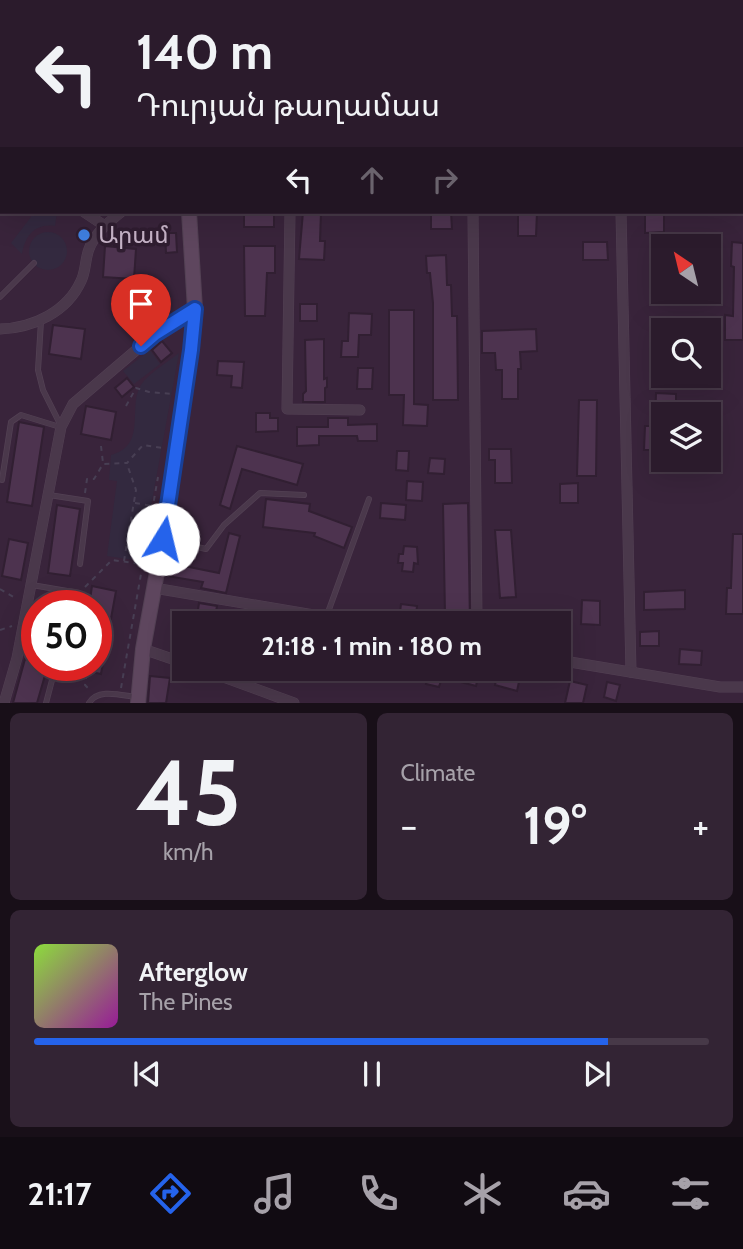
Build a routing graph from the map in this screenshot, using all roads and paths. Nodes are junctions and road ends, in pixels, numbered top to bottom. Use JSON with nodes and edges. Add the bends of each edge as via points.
{"nodes":[{"id":1,"x":87,"y":214,"type":"edge"},
{"id":2,"x":119,"y":214,"type":"edge"},
{"id":3,"x":190,"y":214,"type":"edge"},
{"id":4,"x":290,"y":214,"type":"edge"},
{"id":5,"x":473,"y":214,"type":"edge"},
{"id":6,"x":621,"y":214,"type":"edge"},
{"id":7,"x":105,"y":226,"type":"junction"},
{"id":8,"x":34,"y":263,"type":"dead end"},
{"id":9,"x":0,"y":297,"type":"edge"},
{"id":10,"x":195,"y":309,"type":"junction"},
{"id":11,"x":41,"y":320,"type":"junction"},
{"id":12,"x":2,"y":326,"type":"edge"},
{"id":13,"x":173,"y":394,"type":"dead end"},
{"id":14,"x":126,"y":405,"type":"dead end"},
{"id":15,"x":360,"y":410,"type":"dead end"},
{"id":16,"x":61,"y":427,"type":"junction"},
{"id":17,"x":101,"y":446,"type":"dead end"},
{"id":18,"x":163,"y":448,"type":"dead end"},
{"id":19,"x":127,"y":463,"type":"junction"},
{"id":20,"x":103,"y":464,"type":"junction"},
{"id":21,"x":159,"y":473,"type":"dead end"},
{"id":22,"x":2,"y":480,"type":"dead end"},
{"id":23,"x":49,"y":495,"type":"junction"},
{"id":24,"x":304,"y":495,"type":"dead end"},
{"id":25,"x":369,"y":499,"type":"dead end"},
{"id":26,"x":84,"y":500,"type":"junction"},
{"id":27,"x":134,"y":503,"type":"junction"},
{"id":28,"x":153,"y":506,"type":"junction"},
{"id":29,"x":163,"y":539,"type":"junction"},
{"id":30,"x":126,"y":545,"type":"junction"},
{"id":31,"x":145,"y":548,"type":"junction"},
{"id":32,"x":124,"y":561,"type":"junction"},
{"id":33,"x":80,"y":564,"type":"dead end"},
{"id":34,"x":142,"y":564,"type":"junction"},
{"id":35,"x":31,"y":584,"type":"junction"},
{"id":36,"x":154,"y":588,"type":"junction"},
{"id":37,"x":0,"y":589,"type":"edge"},
{"id":38,"x":30,"y":590,"type":"edge"},
{"id":39,"x":63,"y":590,"type":"edge"},
{"id":40,"x":82,"y":590,"type":"edge"},
{"id":41,"x":21,"y":599,"type":"edge"},
{"id":42,"x":296,"y":611,"type":"edge"},
{"id":43,"x":329,"y":611,"type":"edge"},
{"id":44,"x":477,"y":611,"type":"edge"},
{"id":45,"x":21,"y":637,"type":"edge"},
{"id":46,"x":20,"y":642,"type":"joint"},
{"id":47,"x":143,"y":649,"type":"junction"},
{"id":48,"x":172,"y":659,"type":"edge"},
{"id":49,"x":571,"y":662,"type":"edge"},
{"id":50,"x":631,"y":672,"type":"junction"},
{"id":51,"x":52,"y":681,"type":"edge"},
{"id":52,"x":86,"y":681,"type":"edge"},
{"id":53,"x":234,"y":681,"type":"edge"},
{"id":54,"x":743,"y":687,"type":"edge"},
{"id":55,"x":98,"y":694,"type":"junction"},
{"id":56,"x":120,"y":695,"type":"junction"},
{"id":57,"x":139,"y":700,"type":"edge"},
{"id":58,"x":4,"y":703,"type":"edge"},
{"id":59,"x":46,"y":703,"type":"edge"},
{"id":60,"x":89,"y":703,"type":"edge"},
{"id":61,"x":294,"y":703,"type":"edge"}],
"edges":[{"from":1,"to":7,"type":"street"},
{"from":2,"to":7,"type":"street"},
{"from":3,"to":10,"type":"main road"},
{"from":4,"to":15,"type":"street","via":[[287,409]]},
{"from":5,"to":44,"type":"street"},
{"from":6,"to":50,"type":"street"},
{"from":7,"to":11,"type":"street","via":[[89,247],[83,279],[72,297]]},
{"from":8,"to":9,"type":"lane"},
{"from":10,"to":16,"type":"street","via":[[155,334],[73,404]]},
{"from":10,"to":29,"type":"main road"},
{"from":11,"to":12,"type":"street"},
{"from":11,"to":16,"type":"lane","via":[[38,370]]},
{"from":13,"to":14,"type":"path","via":[[136,388]]},
{"from":16,"to":22,"type":"lane","via":[[20,415],[15,418]]},
{"from":16,"to":23,"type":"street"},
{"from":17,"to":20,"type":"path"},
{"from":18,"to":19,"type":"path","via":[[144,445]]},
{"from":19,"to":20,"type":"path"},
{"from":19,"to":27,"type":"path","via":[[136,490]]},
{"from":20,"to":26,"type":"path","via":[[94,479],[87,479]]},
{"from":21,"to":28,"type":"path"},
{"from":23,"to":26,"type":"lane"},
{"from":23,"to":35,"type":"street"},
{"from":24,"to":29,"type":"lane","via":[[260,492],[206,549]]},
{"from":25,"to":43,"type":"lane"},
{"from":26,"to":33,"type":"lane","via":[[88,501]]},
{"from":27,"to":28,"type":"path"},
{"from":27,"to":30,"type":"path"},
{"from":28,"to":31,"type":"path"},
{"from":29,"to":36,"type":"main road"},
{"from":30,"to":31,"type":"path"},
{"from":30,"to":32,"type":"path"},
{"from":31,"to":34,"type":"path"},
{"from":32,"to":34,"type":"path"},
{"from":32,"to":40,"type":"path","via":[[112,560]]},
{"from":34,"to":56,"type":"path"},
{"from":35,"to":38,"type":"street"},
{"from":35,"to":39,"type":"lane"},
{"from":36,"to":42,"type":"street"},
{"from":36,"to":47,"type":"main road"},
{"from":37,"to":41,"type":"path"},
{"from":45,"to":46,"type":"street"},
{"from":46,"to":58,"type":"street"},
{"from":47,"to":48,"type":"street"},
{"from":47,"to":57,"type":"main road"},
{"from":49,"to":50,"type":"street"},
{"from":50,"to":54,"type":"street"},
{"from":51,"to":59,"type":"lane"},
{"from":52,"to":55,"type":"path","via":[[88,690]]},
{"from":53,"to":61,"type":"street"},
{"from":55,"to":56,"type":"lane"},
{"from":55,"to":60,"type":"lane"},
{"from":56,"to":57,"type":"lane"}]}
